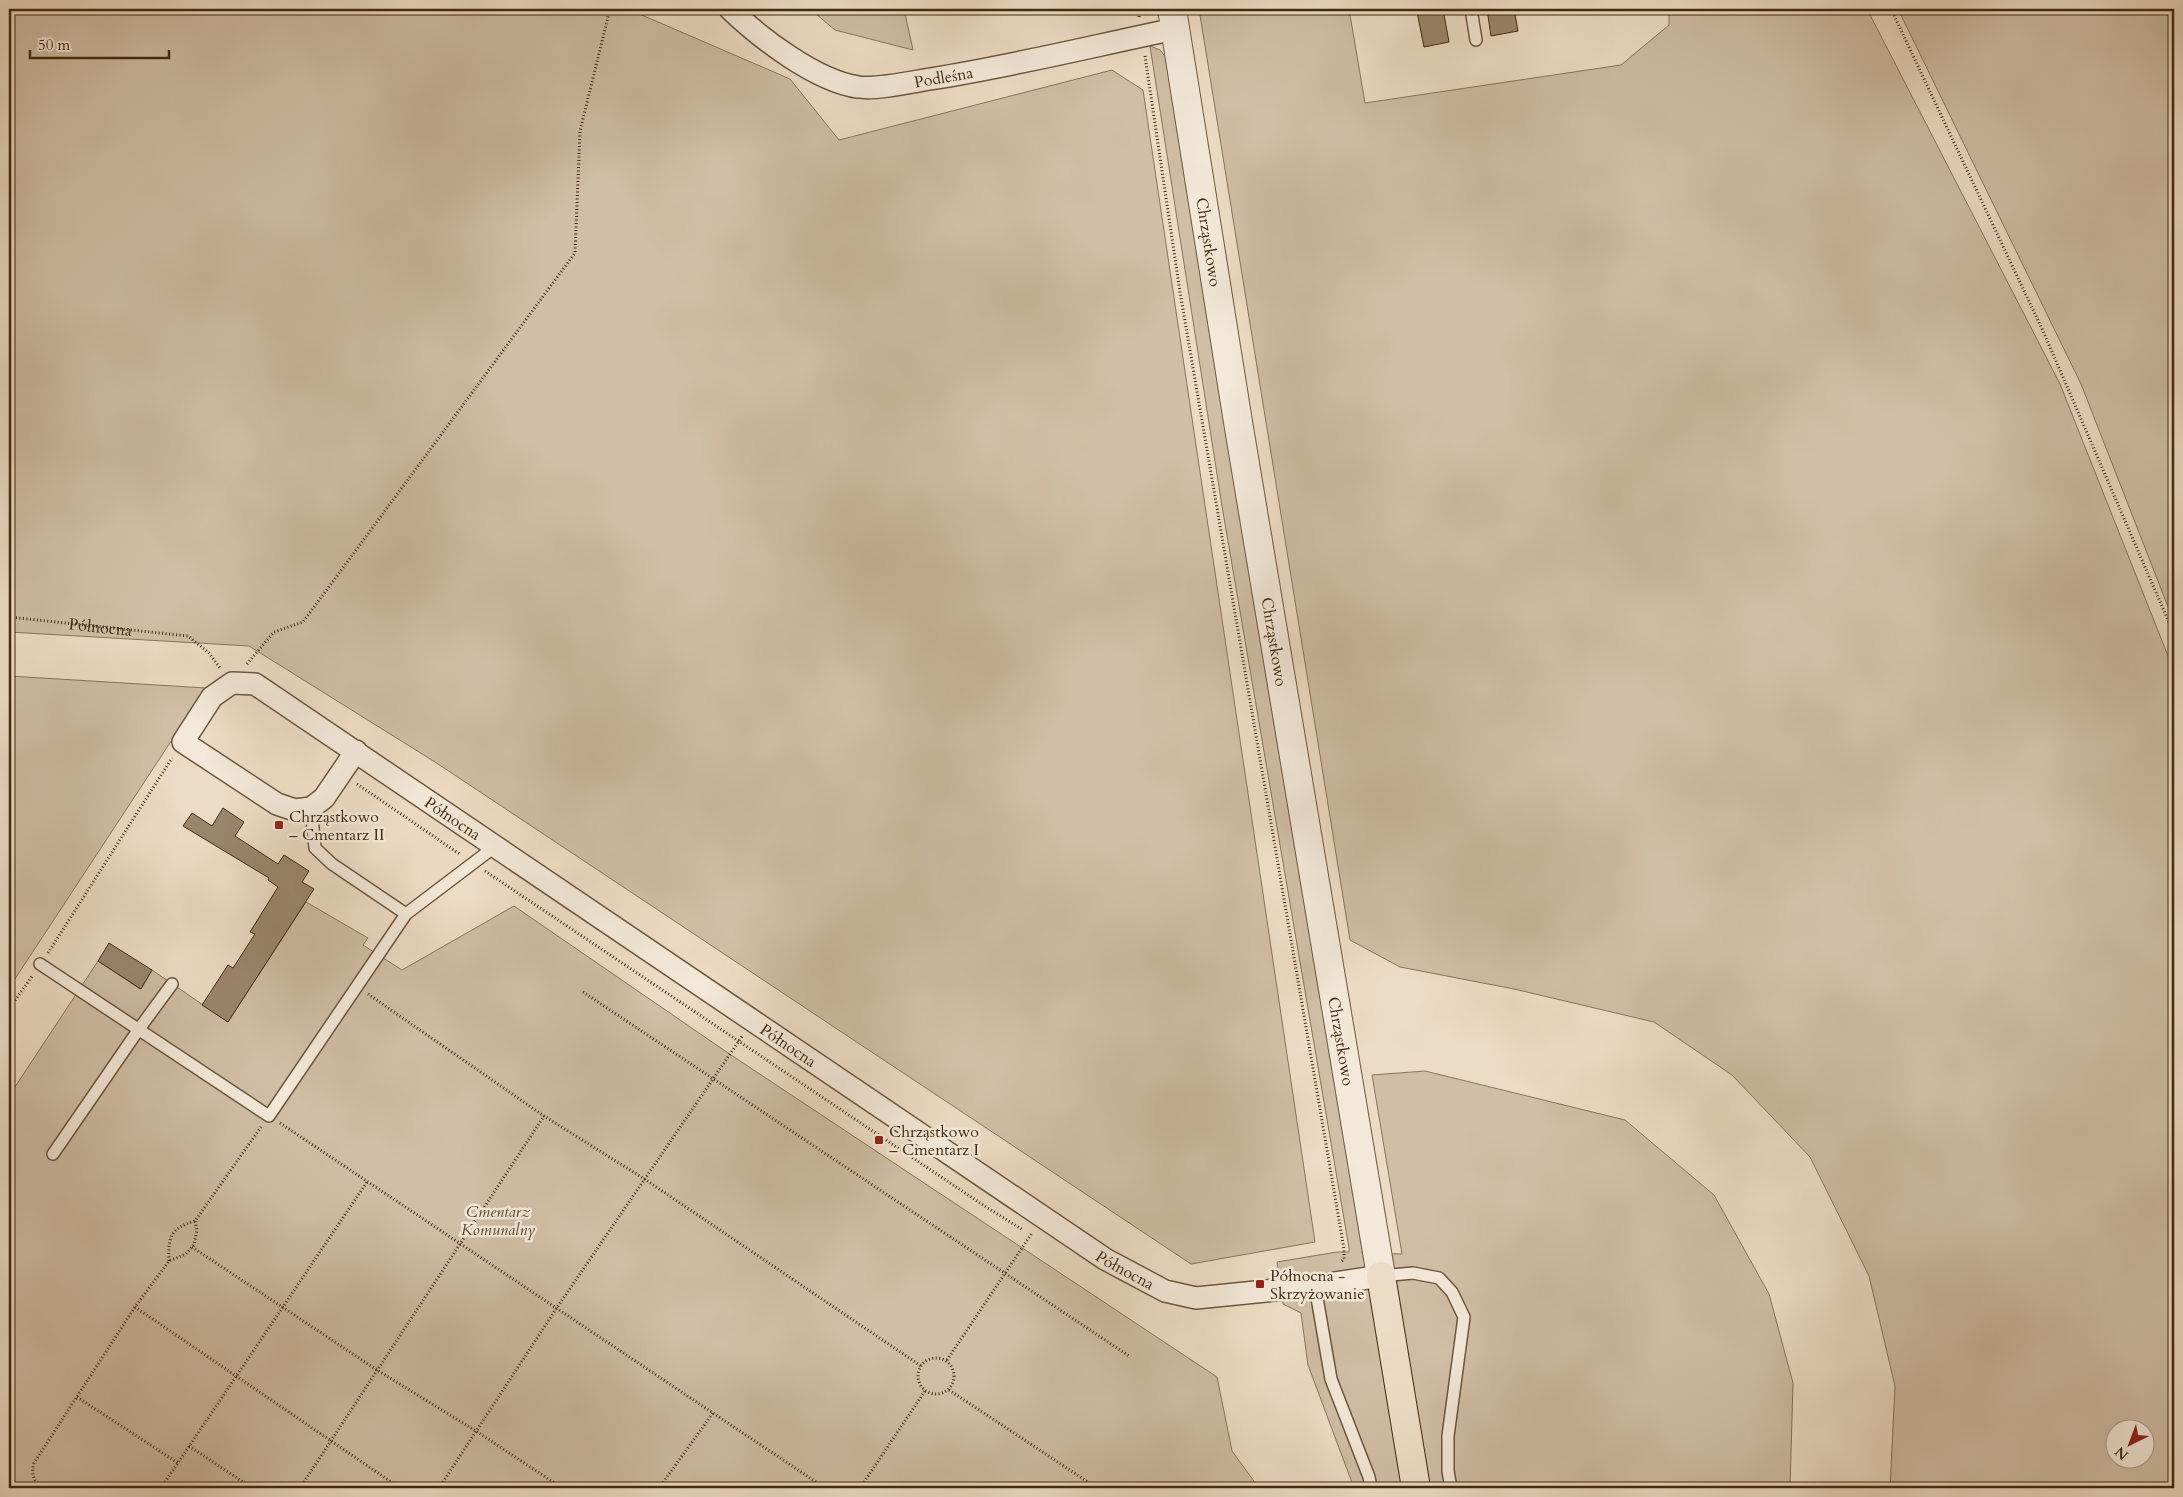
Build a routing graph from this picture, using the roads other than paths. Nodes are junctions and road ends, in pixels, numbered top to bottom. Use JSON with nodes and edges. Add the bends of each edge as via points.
{"nodes":[{"id":1,"x":730,"y":9,"type":"edge"},
{"id":2,"x":1471,"y":9,"type":"edge"},
{"id":3,"x":1174,"y":19,"type":"edge"},
{"id":4,"x":1476,"y":40,"type":"dead end"},
{"id":5,"x":356,"y":751,"type":"junction"},
{"id":6,"x":311,"y":808,"type":"junction"},
{"id":7,"x":497,"y":845,"type":"junction"},
{"id":8,"x":406,"y":914,"type":"junction"},
{"id":9,"x":40,"y":964,"type":"road end"},
{"id":10,"x":172,"y":984,"type":"dead end"},
{"id":11,"x":139,"y":1028,"type":"junction"},
{"id":12,"x":53,"y":1154,"type":"dead end"},
{"id":13,"x":1381,"y":1276,"type":"junction"},
{"id":14,"x":1315,"y":1286,"type":"junction"},
{"id":15,"x":1371,"y":1488,"type":"edge"},
{"id":16,"x":1416,"y":1488,"type":"edge"},
{"id":17,"x":1451,"y":1488,"type":"edge"}],
"edges":[{"from":1,"to":3,"type":"street","name":"Podleśna","via":[[787,54],[820,74],[859,87],[996,69],[1142,36]]},
{"from":2,"to":4,"type":"lane"},
{"from":3,"to":13,"type":"street","name":"Chrząstkowo"},
{"from":5,"to":6,"type":"street","via":[[324,798]]},
{"from":5,"to":6,"type":"street","name":"Północna","via":[[255,684],[232,683],[212,697],[183,742],[277,804],[295,810]]},
{"from":5,"to":7,"type":"street","name":"Północna"},
{"from":6,"to":8,"type":"lane","via":[[315,848],[332,864]]},
{"from":7,"to":8,"type":"lane"},
{"from":7,"to":14,"type":"street","name":"Północna","via":[[1105,1259],[1165,1291],[1196,1298]]},
{"from":8,"to":11,"type":"lane","via":[[270,1116]]},
{"from":9,"to":11,"type":"lane"},
{"from":10,"to":11,"type":"lane"},
{"from":11,"to":12,"type":"lane"},
{"from":13,"to":14,"type":"street","name":"Północna"},
{"from":13,"to":16,"type":"highway"},
{"from":13,"to":17,"type":"lane","via":[[1413,1273],[1439,1278],[1452,1292],[1464,1317],[1448,1436]]},
{"from":14,"to":15,"type":"lane","via":[[1331,1379]]}]}
